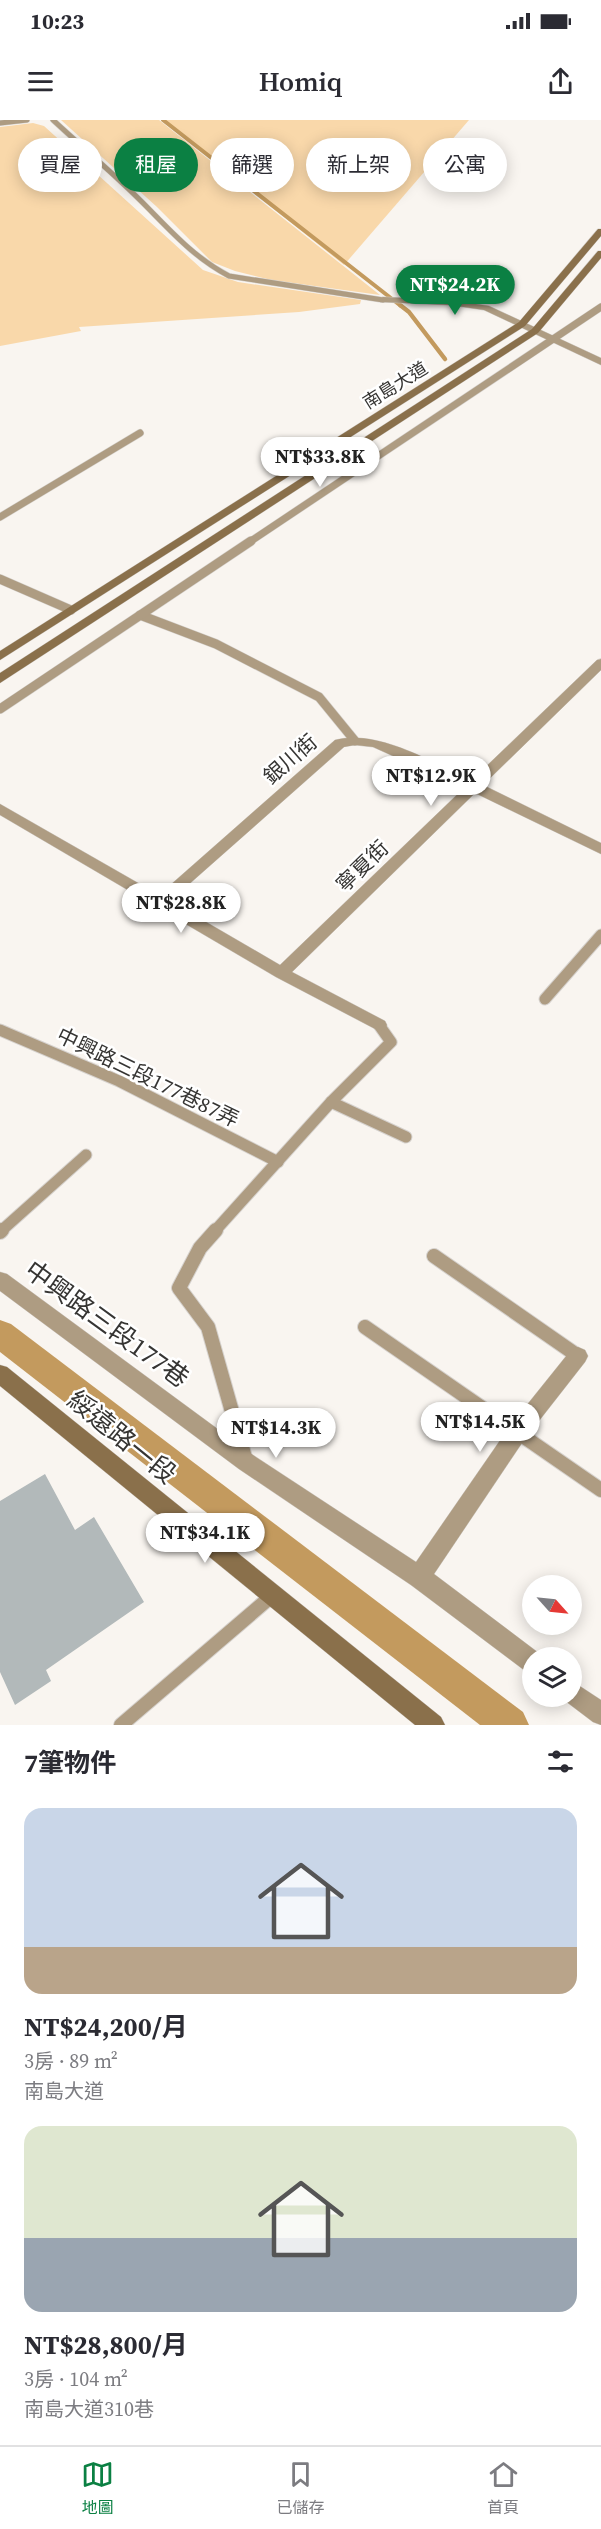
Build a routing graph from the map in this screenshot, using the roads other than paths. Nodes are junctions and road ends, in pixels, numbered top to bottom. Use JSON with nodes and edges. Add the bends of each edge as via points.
{"nodes":[{"id":1,"x":27,"y":120,"type":"edge"},
{"id":2,"x":53,"y":120,"type":"edge"},
{"id":3,"x":0,"y":123,"type":"edge"},
{"id":4,"x":601,"y":231,"type":"edge"},
{"id":5,"x":601,"y":253,"type":"edge"},
{"id":6,"x":383,"y":300,"type":"joint"},
{"id":7,"x":601,"y":307,"type":"edge"},
{"id":8,"x":522,"y":324,"type":"junction"},
{"id":9,"x":535,"y":331,"type":"junction"},
{"id":10,"x":553,"y":339,"type":"junction"},
{"id":11,"x":601,"y":362,"type":"edge"},
{"id":12,"x":140,"y":434,"type":"dead end"},
{"id":13,"x":0,"y":517,"type":"edge"},
{"id":14,"x":0,"y":579,"type":"edge"},
{"id":15,"x":70,"y":610,"type":"junction"},
{"id":16,"x":140,"y":615,"type":"junction"},
{"id":17,"x":0,"y":656,"type":"edge"},
{"id":18,"x":601,"y":663,"type":"edge"},
{"id":19,"x":0,"y":679,"type":"edge"},
{"id":20,"x":0,"y":709,"type":"edge"},
{"id":21,"x":355,"y":741,"type":"junction"},
{"id":22,"x":475,"y":787,"type":"junction"},
{"id":23,"x":0,"y":809,"type":"edge"},
{"id":24,"x":601,"y":849,"type":"edge"},
{"id":25,"x":160,"y":902,"type":"junction"},
{"id":26,"x":601,"y":935,"type":"edge"},
{"id":27,"x":281,"y":973,"type":"junction"},
{"id":28,"x":546,"y":999,"type":"dead end"},
{"id":29,"x":379,"y":1025,"type":"joint"},
{"id":30,"x":0,"y":1030,"type":"edge"},
{"id":31,"x":331,"y":1102,"type":"junction"},
{"id":32,"x":406,"y":1137,"type":"dead end"},
{"id":33,"x":86,"y":1155,"type":"dead end"},
{"id":34,"x":278,"y":1162,"type":"junction"},
{"id":35,"x":0,"y":1232,"type":"edge"},
{"id":36,"x":434,"y":1256,"type":"dead end"},
{"id":37,"x":0,"y":1280,"type":"edge"},
{"id":38,"x":365,"y":1327,"type":"dead end"},
{"id":39,"x":578,"y":1356,"type":"joint"},
{"id":40,"x":4,"y":1382,"type":"edge"},
{"id":41,"x":517,"y":1433,"type":"junction"},
{"id":42,"x":246,"y":1462,"type":"junction"},
{"id":43,"x":601,"y":1490,"type":"edge"},
{"id":44,"x":419,"y":1577,"type":"junction"},
{"id":45,"x":274,"y":1594,"type":"junction"},
{"id":46,"x":522,"y":1654,"type":"edge"},
{"id":47,"x":582,"y":1700,"type":"edge"},
{"id":48,"x":601,"y":1714,"type":"edge"},
{"id":49,"x":121,"y":1725,"type":"edge"},
{"id":50,"x":433,"y":1725,"type":"edge"}],
"edges":[{"from":1,"to":3,"type":"lane"},
{"from":2,"to":6,"type":"lane","via":[[208,265],[229,276]]},
{"from":4,"to":8,"type":"street","name":"南島大道"},
{"from":5,"to":9,"type":"street","name":"南島大道"},
{"from":6,"to":8,"type":"street","via":[[453,302],[503,312]]},
{"from":7,"to":10,"type":"lane"},
{"from":8,"to":9,"type":"street"},
{"from":8,"to":15,"type":"street","name":"南島大道"},
{"from":9,"to":10,"type":"street"},
{"from":9,"to":19,"type":"street","name":"南島大道"},
{"from":10,"to":11,"type":"street"},
{"from":10,"to":16,"type":"lane"},
{"from":12,"to":13,"type":"lane"},
{"from":14,"to":15,"type":"lane"},
{"from":15,"to":17,"type":"street","name":"南島大道"},
{"from":16,"to":20,"type":"lane"},
{"from":16,"to":21,"type":"lane","via":[[216,644],[319,697]]},
{"from":18,"to":22,"type":"street","name":"寧夏街"},
{"from":21,"to":22,"type":"street","via":[[375,743]]},
{"from":21,"to":25,"type":"street","name":"銀川街","via":[[340,743]]},
{"from":22,"to":24,"type":"street"},
{"from":22,"to":27,"type":"street","name":"寧夏街"},
{"from":23,"to":25,"type":"street"},
{"from":25,"to":27,"type":"street"},
{"from":26,"to":28,"type":"lane"},
{"from":27,"to":29,"type":"street"},
{"from":29,"to":31,"type":"lane","via":[[391,1042]]},
{"from":30,"to":34,"type":"lane","name":"中興路三段177巷87弄","via":[[119,1081]]},
{"from":31,"to":32,"type":"lane"},
{"from":31,"to":34,"type":"lane"},
{"from":33,"to":35,"type":"lane"},
{"from":34,"to":42,"type":"lane","via":[[201,1248],[179,1288],[208,1327]]},
{"from":36,"to":39,"type":"lane"},
{"from":37,"to":42,"type":"street","name":"中興路三段177巷"},
{"from":38,"to":41,"type":"lane"},
{"from":39,"to":41,"type":"street"},
{"from":40,"to":45,"type":"street","name":"綏遠路一段"},
{"from":41,"to":43,"type":"lane"},
{"from":41,"to":44,"type":"street"},
{"from":42,"to":44,"type":"street","name":"中興路三段177巷"},
{"from":44,"to":46,"type":"street","name":"中興路三段177巷"},
{"from":45,"to":49,"type":"lane"},
{"from":45,"to":50,"type":"street","name":"綏遠路一段"},
{"from":47,"to":48,"type":"street"}]}
